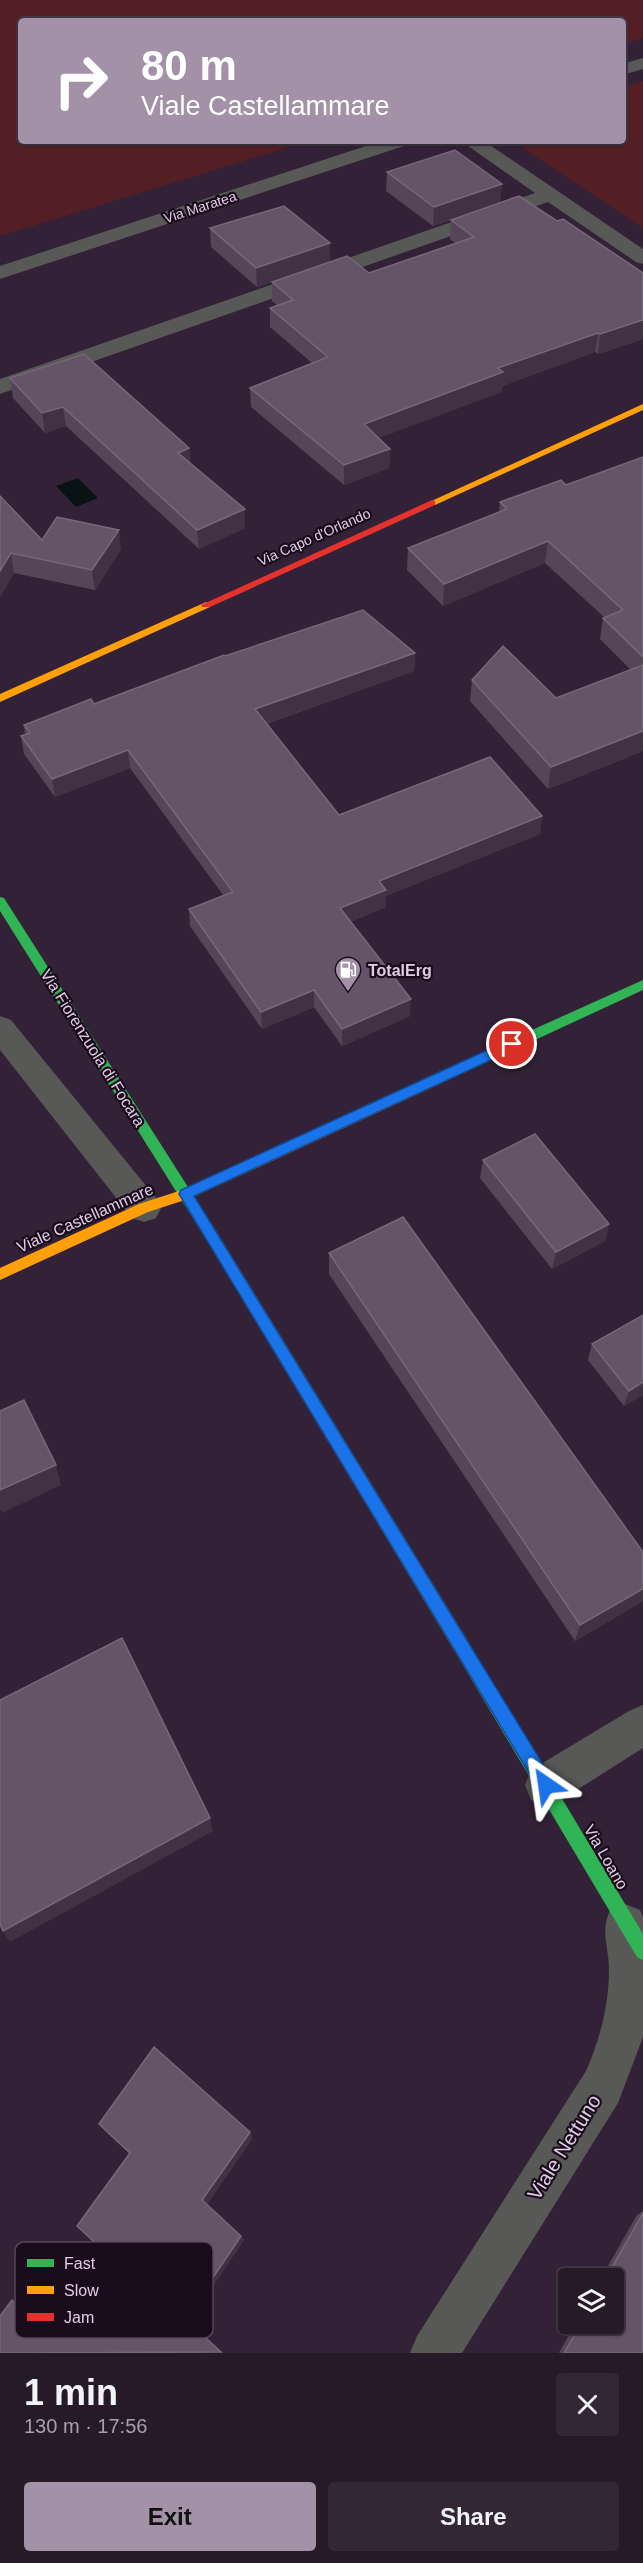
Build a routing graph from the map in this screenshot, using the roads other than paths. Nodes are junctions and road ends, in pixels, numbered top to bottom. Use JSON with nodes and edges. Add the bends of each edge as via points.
{"nodes":[{"id":1,"x":643,"y":63,"type":"edge"},
{"id":2,"x":626,"y":69,"type":"edge"},
{"id":3,"x":391,"y":144,"type":"edge"},
{"id":4,"x":475,"y":144,"type":"edge"},
{"id":5,"x":549,"y":195,"type":"junction"},
{"id":6,"x":643,"y":258,"type":"edge"},
{"id":7,"x":0,"y":273,"type":"edge"},
{"id":8,"x":0,"y":387,"type":"edge"},
{"id":9,"x":643,"y":407,"type":"edge"},
{"id":10,"x":0,"y":698,"type":"edge"},
{"id":11,"x":0,"y":901,"type":"edge"},
{"id":12,"x":643,"y":985,"type":"edge"},
{"id":13,"x":0,"y":1028,"type":"edge"},
{"id":14,"x":186,"y":1194,"type":"junction"},
{"id":15,"x":144,"y":1208,"type":"junction"},
{"id":16,"x":0,"y":1274,"type":"edge"},
{"id":17,"x":643,"y":1725,"type":"edge"},
{"id":18,"x":546,"y":1785,"type":"junction"},
{"id":19,"x":633,"y":1936,"type":"edge"},
{"id":20,"x":434,"y":2353,"type":"edge"}],
"edges":[{"from":1,"to":2,"type":"street"},
{"from":3,"to":7,"type":"street","name":"Via Maratea"},
{"from":4,"to":5,"type":"street"},
{"from":5,"to":6,"type":"street"},
{"from":5,"to":8,"type":"street"},
{"from":9,"to":10,"type":"street","name":"Via Capo d'Orlando"},
{"from":11,"to":14,"type":"street","name":"Via Fiorenzuola di Focara"},
{"from":12,"to":14,"type":"street","name":"Viale Castellammare"},
{"from":13,"to":15,"type":"street"},
{"from":14,"to":15,"type":"street","name":"Viale Castellammare"},
{"from":14,"to":18,"type":"street","name":"Via Loano"},
{"from":15,"to":16,"type":"street","name":"Viale Castellammare"},
{"from":17,"to":18,"type":"street"},
{"from":18,"to":19,"type":"street","name":"Via Loano"},
{"from":19,"to":20,"type":"street","name":"Viale Nettuno","via":[[631,2000],[602,2088]]}]}
